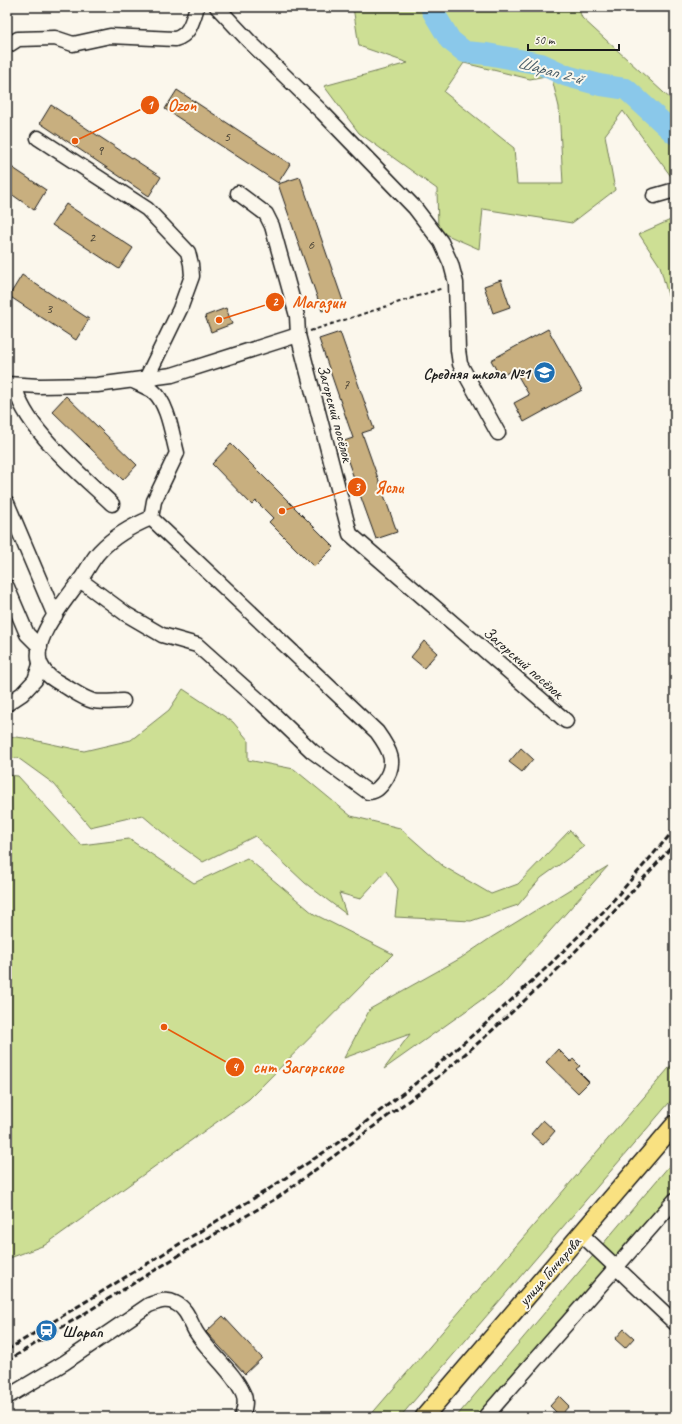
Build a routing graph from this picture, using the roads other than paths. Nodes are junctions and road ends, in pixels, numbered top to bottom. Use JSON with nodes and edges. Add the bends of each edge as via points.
{"nodes":[{"id":1,"x":198,"y":7,"type":"edge"},
{"id":2,"x":217,"y":7,"type":"edge"},
{"id":3,"x":7,"y":46,"type":"edge"},
{"id":4,"x":38,"y":138,"type":"dead end"},
{"id":5,"x":675,"y":190,"type":"edge"},
{"id":6,"x":238,"y":193,"type":"dead end"},
{"id":7,"x":654,"y":196,"type":"dead end"},
{"id":8,"x":298,"y":335,"type":"junction"},
{"id":9,"x":140,"y":380,"type":"junction"},
{"id":10,"x":11,"y":384,"type":"edge"},
{"id":11,"x":498,"y":434,"type":"dead end"},
{"id":12,"x":7,"y":503,"type":"edge"},
{"id":13,"x":112,"y":504,"type":"dead end"},
{"id":14,"x":151,"y":518,"type":"junction"},
{"id":15,"x":80,"y":580,"type":"junction"},
{"id":16,"x":7,"y":587,"type":"edge"},
{"id":17,"x":55,"y":616,"type":"junction"},
{"id":18,"x":40,"y":647,"type":"junction"},
{"id":19,"x":40,"y":665,"type":"junction"},
{"id":20,"x":123,"y":701,"type":"dead end"},
{"id":21,"x":7,"y":704,"type":"edge"},
{"id":22,"x":566,"y":721,"type":"dead end"},
{"id":23,"x":675,"y":1124,"type":"edge"},
{"id":24,"x":675,"y":1200,"type":"edge"},
{"id":25,"x":581,"y":1234,"type":"junction"},
{"id":26,"x":616,"y":1267,"type":"junction"},
{"id":27,"x":675,"y":1323,"type":"edge"},
{"id":28,"x":7,"y":1397,"type":"edge"},
{"id":29,"x":242,"y":1417,"type":"edge"},
{"id":30,"x":424,"y":1417,"type":"edge"},
{"id":31,"x":485,"y":1417,"type":"edge"}],
"edges":[{"from":1,"to":3,"type":"street","via":[[186,33],[174,39],[110,36],[73,44],[55,38],[18,39]]},
{"from":2,"to":11,"type":"street","via":[[415,208],[441,242],[456,283],[460,364]]},
{"from":4,"to":9,"type":"street","via":[[147,209],[188,252],[192,276],[180,309]]},
{"from":5,"to":7,"type":"street"},
{"from":6,"to":8,"type":"street","name":"Загорский посёлок","via":[[266,214],[272,226],[297,316]]},
{"from":8,"to":9,"type":"street","via":[[172,375]]},
{"from":8,"to":22,"type":"street","name":"Загорский посёлок","via":[[350,534]]},
{"from":9,"to":10,"type":"street","via":[[97,385]]},
{"from":9,"to":14,"type":"street","via":[[160,400],[166,412],[177,453],[154,501]]},
{"from":10,"to":13,"type":"street","via":[[24,409],[51,446]]},
{"from":12,"to":17,"type":"street"},
{"from":14,"to":15,"type":"street","via":[[136,524],[99,552]]},
{"from":14,"to":15,"type":"street","via":[[377,732],[391,758],[391,771],[379,789],[368,792],[312,751],[197,645],[162,635],[126,614]]},
{"from":15,"to":17,"type":"street"},
{"from":16,"to":18,"type":"street","via":[[27,634]]},
{"from":17,"to":18,"type":"street","via":[[41,639]]},
{"from":18,"to":19,"type":"street"},
{"from":19,"to":20,"type":"street","via":[[50,678],[93,701]]},
{"from":19,"to":21,"type":"street","via":[[34,680],[22,694]]},
{"from":23,"to":25,"type":"main road","name":"улица Гончарова"},
{"from":24,"to":26,"type":"street"},
{"from":25,"to":26,"type":"street"},
{"from":25,"to":30,"type":"main road","name":"улица Гончарова"},
{"from":26,"to":27,"type":"street"},
{"from":26,"to":31,"type":"street"},
{"from":28,"to":29,"type":"street","via":[[64,1363],[149,1305],[168,1300],[183,1309],[201,1340],[240,1385],[245,1400]]}]}
